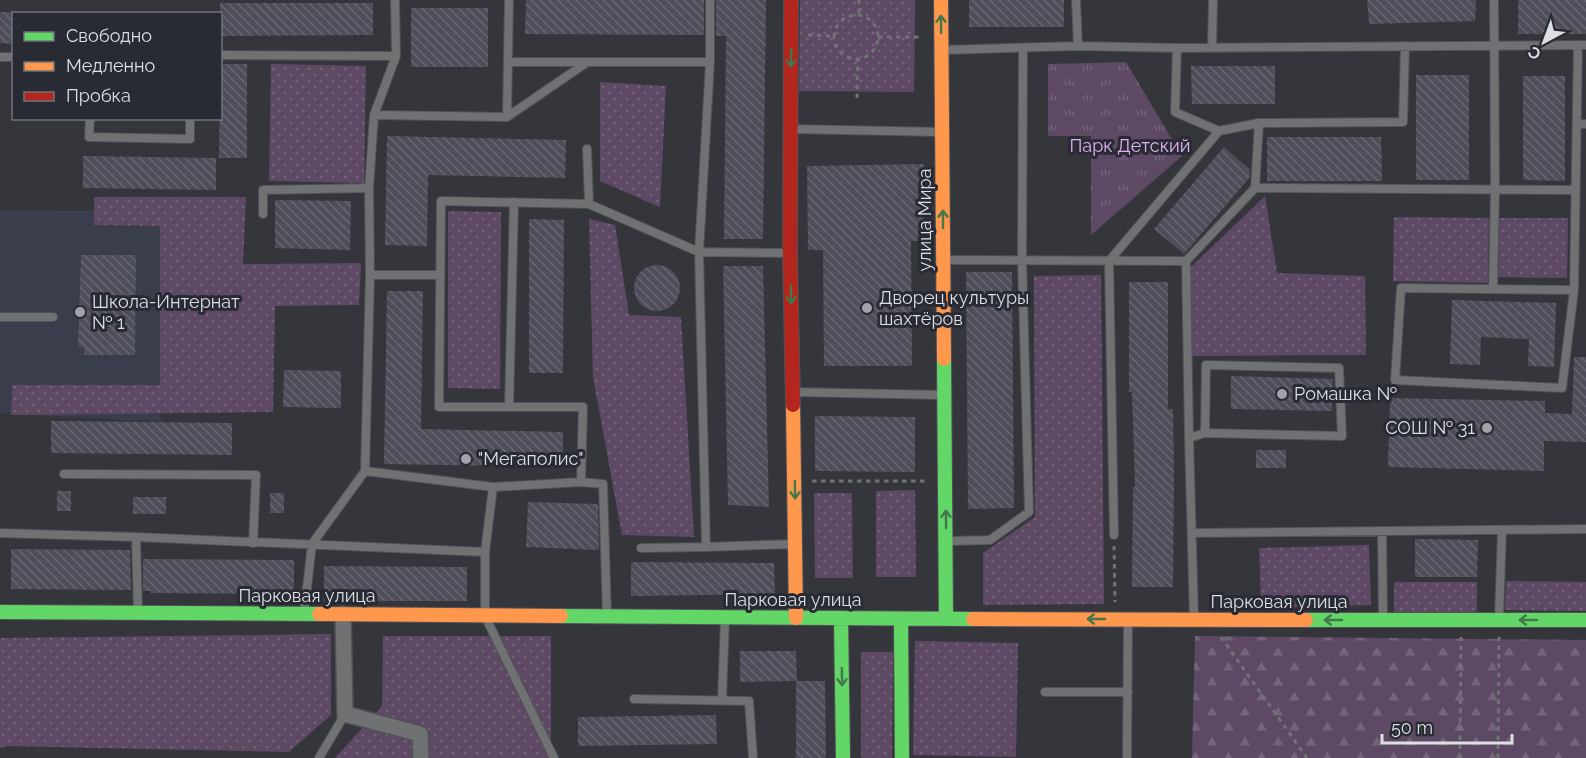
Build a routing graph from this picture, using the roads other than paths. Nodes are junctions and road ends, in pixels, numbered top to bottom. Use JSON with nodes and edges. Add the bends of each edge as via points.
{"nodes":[{"id":1,"x":395,"y":0,"type":"edge"},
{"id":2,"x":509,"y":0,"type":"edge"},
{"id":3,"x":710,"y":0,"type":"edge"},
{"id":4,"x":791,"y":0,"type":"edge"},
{"id":5,"x":941,"y":0,"type":"edge"},
{"id":6,"x":1076,"y":0,"type":"edge"},
{"id":7,"x":1213,"y":0,"type":"edge"},
{"id":8,"x":1494,"y":0,"type":"edge"},
{"id":9,"x":942,"y":44,"type":"junction"},
{"id":10,"x":1493,"y":45,"type":"junction"},
{"id":11,"x":1582,"y":45,"type":"edge"},
{"id":12,"x":1078,"y":46,"type":"junction"},
{"id":13,"x":1405,"y":46,"type":"junction"},
{"id":14,"x":1212,"y":47,"type":"junction"},
{"id":15,"x":1177,"y":48,"type":"junction"},
{"id":16,"x":1023,"y":49,"type":"junction"},
{"id":17,"x":222,"y":55,"type":"edge"},
{"id":18,"x":396,"y":56,"type":"junction"},
{"id":19,"x":710,"y":62,"type":"junction"},
{"id":20,"x":508,"y":63,"type":"junction"},
{"id":21,"x":586,"y":63,"type":"junction"},
{"id":22,"x":374,"y":115,"type":"junction"},
{"id":23,"x":507,"y":117,"type":"junction"},
{"id":24,"x":90,"y":120,"type":"edge"},
{"id":25,"x":190,"y":120,"type":"edge"},
{"id":26,"x":1259,"y":123,"type":"junction"},
{"id":27,"x":1577,"y":124,"type":"junction"},
{"id":28,"x":1586,"y":124,"type":"edge"},
{"id":29,"x":790,"y":129,"type":"junction"},
{"id":30,"x":1219,"y":131,"type":"junction"},
{"id":31,"x":943,"y":132,"type":"junction"},
{"id":32,"x":587,"y":149,"type":"dead end"},
{"id":33,"x":369,"y":188,"type":"junction"},
{"id":34,"x":1255,"y":188,"type":"junction"},
{"id":35,"x":1495,"y":189,"type":"junction"},
{"id":36,"x":1575,"y":190,"type":"junction"},
{"id":37,"x":514,"y":202,"type":"junction"},
{"id":38,"x":589,"y":204,"type":"junction"},
{"id":39,"x":263,"y":214,"type":"dead end"},
{"id":40,"x":699,"y":252,"type":"junction"},
{"id":41,"x":790,"y":253,"type":"junction"},
{"id":42,"x":944,"y":260,"type":"junction"},
{"id":43,"x":1022,"y":260,"type":"junction"},
{"id":44,"x":1109,"y":261,"type":"junction"},
{"id":45,"x":1186,"y":261,"type":"junction"},
{"id":46,"x":370,"y":275,"type":"junction"},
{"id":47,"x":440,"y":276,"type":"junction"},
{"id":48,"x":1493,"y":289,"type":"junction"},
{"id":49,"x":1574,"y":290,"type":"junction"},
{"id":50,"x":0,"y":317,"type":"edge"},
{"id":51,"x":53,"y":317,"type":"dead end"},
{"id":52,"x":794,"y":392,"type":"junction"},
{"id":53,"x":945,"y":395,"type":"junction"},
{"id":54,"x":509,"y":407,"type":"junction"},
{"id":55,"x":1205,"y":433,"type":"junction"},
{"id":56,"x":1189,"y":438,"type":"junction"},
{"id":57,"x":365,"y":471,"type":"junction"},
{"id":58,"x":64,"y":474,"type":"dead end"},
{"id":59,"x":581,"y":482,"type":"junction"},
{"id":60,"x":493,"y":487,"type":"junction"},
{"id":61,"x":1586,"y":529,"type":"edge"},
{"id":62,"x":1502,"y":530,"type":"junction"},
{"id":63,"x":1382,"y":531,"type":"junction"},
{"id":64,"x":0,"y":533,"type":"edge"},
{"id":65,"x":1192,"y":533,"type":"junction"},
{"id":66,"x":1114,"y":535,"type":"road end"},
{"id":67,"x":136,"y":537,"type":"junction"},
{"id":68,"x":946,"y":541,"type":"junction"},
{"id":69,"x":253,"y":543,"type":"junction"},
{"id":70,"x":312,"y":544,"type":"junction"},
{"id":71,"x":795,"y":544,"type":"junction"},
{"id":72,"x":706,"y":547,"type":"junction"},
{"id":73,"x":641,"y":548,"type":"dead end"},
{"id":74,"x":485,"y":552,"type":"junction"},
{"id":75,"x":0,"y":612,"type":"edge"},
{"id":76,"x":138,"y":613,"type":"junction"},
{"id":77,"x":304,"y":614,"type":"junction"},
{"id":78,"x":343,"y":614,"type":"junction"},
{"id":79,"x":485,"y":616,"type":"junction"},
{"id":80,"x":607,"y":617,"type":"junction"},
{"id":81,"x":724,"y":617,"type":"junction"},
{"id":82,"x":796,"y":618,"type":"junction"},
{"id":83,"x":841,"y":618,"type":"junction"},
{"id":84,"x":902,"y":619,"type":"junction"},
{"id":85,"x":946,"y":619,"type":"junction"},
{"id":86,"x":1122,"y":619,"type":"junction"},
{"id":87,"x":1201,"y":620,"type":"junction"},
{"id":88,"x":1383,"y":620,"type":"junction"},
{"id":89,"x":1499,"y":620,"type":"junction"},
{"id":90,"x":1586,"y":620,"type":"edge"},
{"id":91,"x":1045,"y":692,"type":"dead end"},
{"id":92,"x":1128,"y":692,"type":"junction"},
{"id":93,"x":634,"y":699,"type":"dead end"},
{"id":94,"x":722,"y":699,"type":"junction"},
{"id":95,"x":345,"y":714,"type":"junction"},
{"id":96,"x":319,"y":758,"type":"edge"},
{"id":97,"x":421,"y":758,"type":"edge"},
{"id":98,"x":554,"y":758,"type":"edge"},
{"id":99,"x":753,"y":758,"type":"edge"},
{"id":100,"x":843,"y":758,"type":"edge"},
{"id":101,"x":902,"y":758,"type":"edge"},
{"id":102,"x":1127,"y":758,"type":"edge"}],
"edges":[{"from":1,"to":18,"type":"lane"},
{"from":2,"to":20,"type":"lane"},
{"from":3,"to":19,"type":"lane"},
{"from":4,"to":29,"type":"main road","one_way":true},
{"from":9,"to":5,"type":"main road","name":"улица Мира","one_way":true},
{"from":6,"to":12,"type":"lane"},
{"from":7,"to":14,"type":"lane"},
{"from":8,"to":10,"type":"lane"},
{"from":9,"to":16,"type":"lane"},
{"from":9,"to":31,"type":"main road","name":"улица Мира"},
{"from":10,"to":11,"type":"lane"},
{"from":10,"to":13,"type":"lane"},
{"from":10,"to":35,"type":"lane"},
{"from":11,"to":27,"type":"lane"},
{"from":12,"to":15,"type":"lane"},
{"from":12,"to":16,"type":"lane"},
{"from":13,"to":14,"type":"lane"},
{"from":13,"to":26,"type":"lane","via":[[1403,122]]},
{"from":14,"to":15,"type":"lane"},
{"from":15,"to":30,"type":"lane","via":[[1175,112]]},
{"from":16,"to":43,"type":"lane"},
{"from":17,"to":18,"type":"lane"},
{"from":18,"to":22,"type":"lane"},
{"from":19,"to":21,"type":"lane"},
{"from":19,"to":40,"type":"lane"},
{"from":20,"to":21,"type":"lane"},
{"from":20,"to":23,"type":"lane"},
{"from":21,"to":23,"type":"lane"},
{"from":22,"to":23,"type":"lane"},
{"from":22,"to":33,"type":"lane"},
{"from":24,"to":25,"type":"lane","via":[[89,137],[190,139]]},
{"from":26,"to":30,"type":"lane"},
{"from":26,"to":34,"type":"lane"},
{"from":27,"to":28,"type":"lane"},
{"from":27,"to":36,"type":"lane"},
{"from":29,"to":31,"type":"lane"},
{"from":29,"to":41,"type":"main road"},
{"from":30,"to":44,"type":"lane"},
{"from":42,"to":31,"type":"main road","name":"улица Мира","one_way":true},
{"from":32,"to":38,"type":"lane"},
{"from":33,"to":39,"type":"lane","via":[[263,190]]},
{"from":33,"to":46,"type":"lane"},
{"from":34,"to":35,"type":"lane"},
{"from":34,"to":45,"type":"lane"},
{"from":35,"to":36,"type":"lane"},
{"from":35,"to":48,"type":"lane"},
{"from":36,"to":49,"type":"lane"},
{"from":37,"to":38,"type":"lane"},
{"from":37,"to":47,"type":"lane","via":[[441,201]]},
{"from":37,"to":54,"type":"lane"},
{"from":38,"to":40,"type":"lane"},
{"from":40,"to":41,"type":"lane"},
{"from":40,"to":72,"type":"lane"},
{"from":41,"to":52,"type":"main road","one_way":true},
{"from":42,"to":43,"type":"lane"},
{"from":42,"to":53,"type":"main road","name":"улица Мира"},
{"from":43,"to":44,"type":"lane"},
{"from":43,"to":68,"type":"lane","via":[[1029,512],[990,540]]},
{"from":44,"to":45,"type":"lane"},
{"from":44,"to":66,"type":"lane"},
{"from":45,"to":56,"type":"lane"},
{"from":46,"to":47,"type":"lane"},
{"from":46,"to":57,"type":"lane"},
{"from":47,"to":54,"type":"lane","via":[[440,407]]},
{"from":48,"to":49,"type":"lane"},
{"from":48,"to":49,"type":"lane","via":[[1401,288],[1395,380],[1562,388]]},
{"from":50,"to":51,"type":"lane"},
{"from":52,"to":53,"type":"lane"},
{"from":52,"to":71,"type":"main road","one_way":true},
{"from":68,"to":53,"type":"main road","name":"улица Мира","one_way":true},
{"from":54,"to":59,"type":"lane","via":[[583,407]]},
{"from":55,"to":55,"type":"lane","via":[[1342,436],[1339,368],[1206,365]]},
{"from":55,"to":56,"type":"lane"},
{"from":56,"to":65,"type":"lane"},
{"from":57,"to":60,"type":"lane"},
{"from":57,"to":70,"type":"lane"},
{"from":58,"to":69,"type":"lane","via":[[256,475]]},
{"from":59,"to":60,"type":"lane"},
{"from":59,"to":80,"type":"lane","via":[[603,484]]},
{"from":60,"to":74,"type":"lane"},
{"from":61,"to":62,"type":"lane"},
{"from":62,"to":63,"type":"lane"},
{"from":62,"to":89,"type":"lane"},
{"from":63,"to":65,"type":"lane"},
{"from":63,"to":88,"type":"lane"},
{"from":64,"to":67,"type":"lane"},
{"from":65,"to":87,"type":"lane"},
{"from":67,"to":69,"type":"lane"},
{"from":67,"to":76,"type":"lane"},
{"from":68,"to":85,"type":"main road","name":"улица Мира"},
{"from":69,"to":70,"type":"lane"},
{"from":70,"to":74,"type":"lane"},
{"from":70,"to":77,"type":"lane"},
{"from":71,"to":72,"type":"lane"},
{"from":71,"to":82,"type":"main road"},
{"from":72,"to":73,"type":"lane"},
{"from":74,"to":79,"type":"lane"},
{"from":75,"to":76,"type":"main road","name":"Парковая улица"},
{"from":76,"to":77,"type":"main road","name":"Парковая улица"},
{"from":77,"to":78,"type":"main road","name":"Парковая улица"},
{"from":78,"to":79,"type":"main road","name":"Парковая улица"},
{"from":78,"to":95,"type":"street"},
{"from":79,"to":80,"type":"main road","name":"Парковая улица"},
{"from":79,"to":98,"type":"lane"},
{"from":80,"to":81,"type":"main road","name":"Парковая улица"},
{"from":81,"to":82,"type":"main road","name":"Парковая улица"},
{"from":81,"to":94,"type":"lane"},
{"from":82,"to":83,"type":"main road","name":"Парковая улица"},
{"from":83,"to":84,"type":"main road","name":"Парковая улица"},
{"from":83,"to":100,"type":"main road","one_way":true},
{"from":84,"to":85,"type":"main road","name":"Парковая улица"},
{"from":84,"to":101,"type":"main road"},
{"from":86,"to":85,"type":"main road","name":"Парковая улица","one_way":true},
{"from":86,"to":87,"type":"main road","name":"Парковая улица"},
{"from":86,"to":92,"type":"lane"},
{"from":88,"to":87,"type":"main road","name":"Парковая улица","one_way":true},
{"from":88,"to":89,"type":"main road","name":"Парковая улица"},
{"from":90,"to":89,"type":"main road","name":"Парковая улица","one_way":true},
{"from":91,"to":92,"type":"lane"},
{"from":92,"to":102,"type":"lane"},
{"from":93,"to":94,"type":"lane"},
{"from":94,"to":99,"type":"lane","via":[[748,701]]},
{"from":95,"to":96,"type":"lane"},
{"from":95,"to":97,"type":"street","via":[[420,734]]}]}
